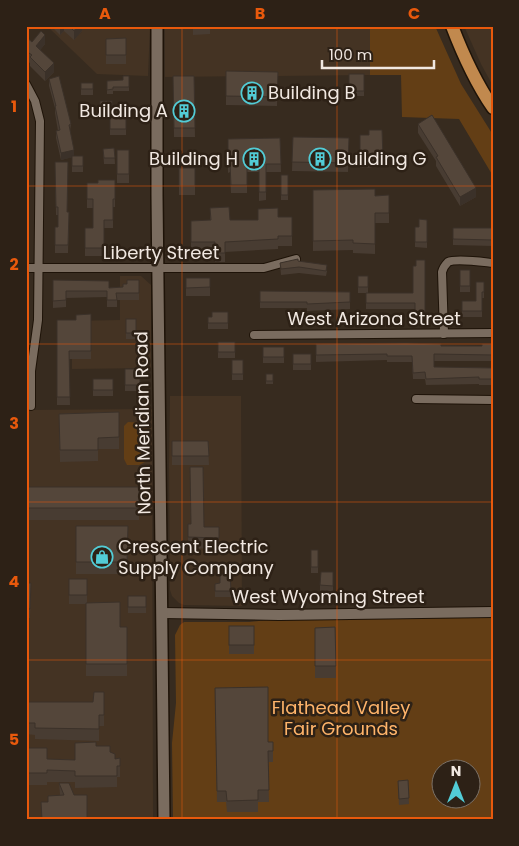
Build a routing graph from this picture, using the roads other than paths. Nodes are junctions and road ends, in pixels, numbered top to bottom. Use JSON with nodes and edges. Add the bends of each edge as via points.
{"nodes":[{"id":1,"x":150,"y":26,"type":"edge"},
{"id":2,"x":157,"y":26,"type":"edge"},
{"id":3,"x":452,"y":26,"type":"edge"},
{"id":4,"x":157,"y":38,"type":"junction"},
{"id":5,"x":26,"y":84,"type":"edge"},
{"id":6,"x":493,"y":108,"type":"edge"},
{"id":7,"x":296,"y":259,"type":"edge"},
{"id":8,"x":493,"y":263,"type":"edge"},
{"id":9,"x":26,"y":268,"type":"edge"},
{"id":10,"x":39,"y":268,"type":"junction"},
{"id":11,"x":158,"y":269,"type":"junction"},
{"id":12,"x":493,"y":333,"type":"edge"},
{"id":13,"x":444,"y":334,"type":"junction"},
{"id":14,"x":254,"y":335,"type":"dead end"},
{"id":15,"x":416,"y":399,"type":"dead end"},
{"id":16,"x":493,"y":400,"type":"edge"},
{"id":17,"x":31,"y":406,"type":"dead end"},
{"id":18,"x":493,"y":612,"type":"edge"},
{"id":19,"x":163,"y":613,"type":"junction"},
{"id":20,"x":164,"y":820,"type":"edge"}],
"edges":[{"from":1,"to":4,"type":"main road"},
{"from":2,"to":4,"type":"main road","name":"North Meridian Road"},
{"from":3,"to":6,"type":"main road"},
{"from":4,"to":11,"type":"main road","name":"North Meridian Road"},
{"from":5,"to":10,"type":"street","via":[[40,121]]},
{"from":7,"to":11,"type":"street","name":"Liberty Street","via":[[264,268]]},
{"from":8,"to":13,"type":"street","via":[[455,261],[444,267]]},
{"from":9,"to":10,"type":"street","name":"Liberty Street"},
{"from":10,"to":11,"type":"street","name":"Liberty Street"},
{"from":10,"to":17,"type":"street"},
{"from":11,"to":19,"type":"main road","name":"North Meridian Road"},
{"from":12,"to":13,"type":"street","name":"West Arizona Street"},
{"from":13,"to":14,"type":"street","name":"West Arizona Street"},
{"from":15,"to":16,"type":"street"},
{"from":18,"to":19,"type":"street","name":"West Wyoming Street"},
{"from":19,"to":20,"type":"main road","name":"North Meridian Road"}]}
